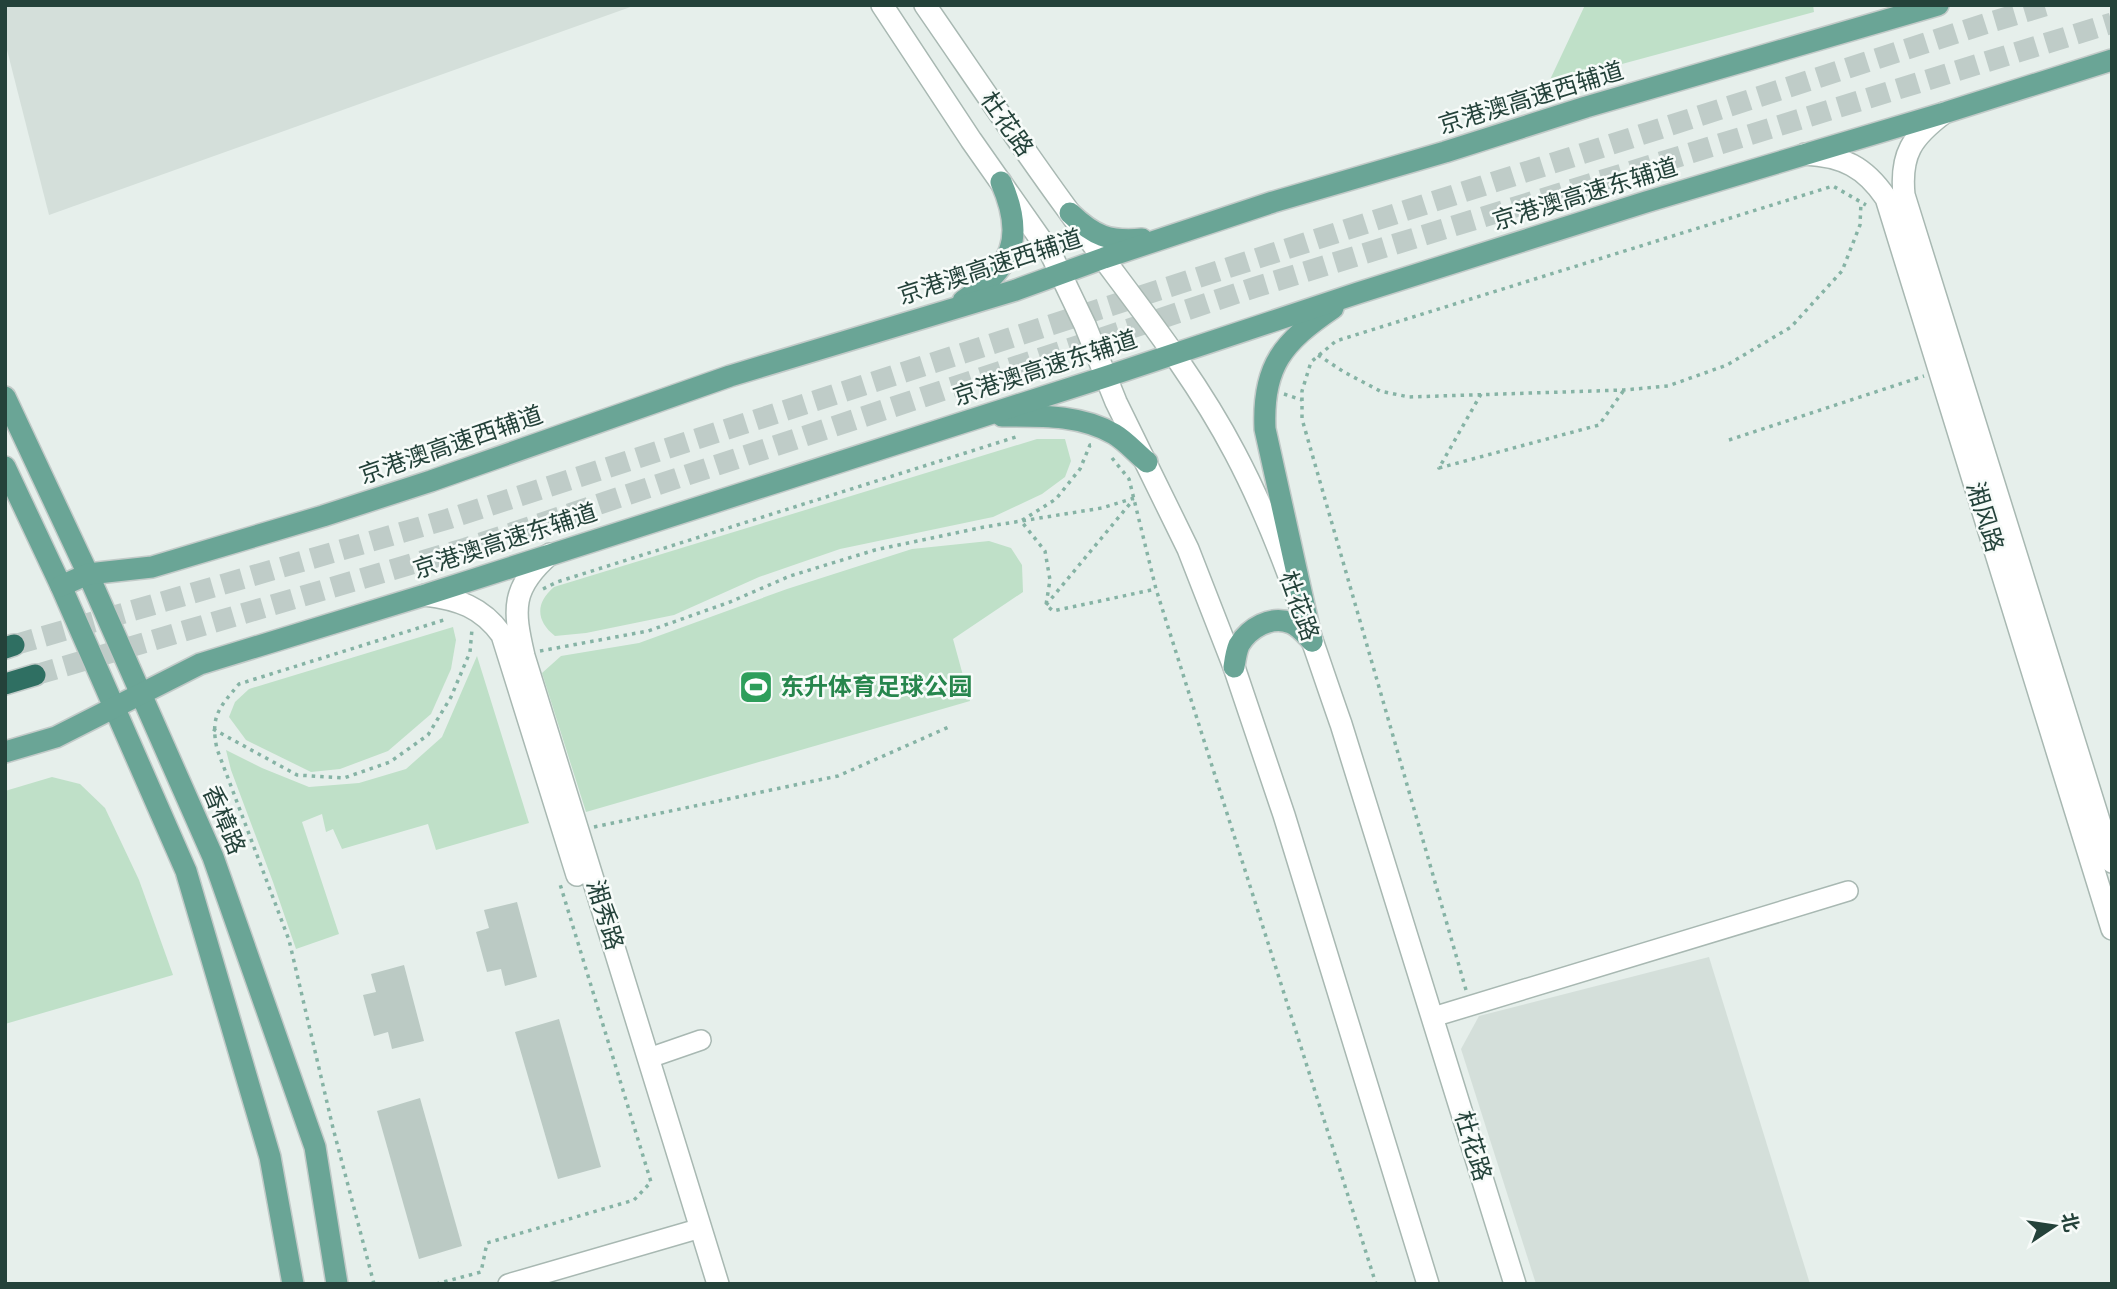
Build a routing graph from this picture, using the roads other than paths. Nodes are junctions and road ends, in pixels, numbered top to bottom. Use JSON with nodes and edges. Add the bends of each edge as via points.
{"nodes":[{"id":1,"x":881,"y":5,"type":"edge"},
{"id":2,"x":925,"y":5,"type":"edge"},
{"id":3,"x":1938,"y":5,"type":"edge"},
{"id":4,"x":2112,"y":60,"type":"edge"},
{"id":5,"x":1944,"y":113,"type":"junction"},
{"id":6,"x":1805,"y":154,"type":"junction"},
{"id":7,"x":1001,"y":182,"type":"junction"},
{"id":8,"x":1070,"y":214,"type":"junction"},
{"id":9,"x":1182,"y":232,"type":"junction"},
{"id":10,"x":1104,"y":258,"type":"junction"},
{"id":11,"x":1062,"y":274,"type":"junction"},
{"id":12,"x":1358,"y":293,"type":"junction"},
{"id":13,"x":946,"y":311,"type":"junction"},
{"id":14,"x":1173,"y":354,"type":"junction"},
{"id":15,"x":1105,"y":377,"type":"junction"},
{"id":16,"x":5,"y":397,"type":"edge"},
{"id":17,"x":972,"y":419,"type":"junction"},
{"id":18,"x":1147,"y":462,"type":"junction"},
{"id":19,"x":5,"y":467,"type":"edge"},
{"id":20,"x":550,"y":554,"type":"junction"},
{"id":21,"x":88,"y":574,"type":"junction"},
{"id":22,"x":61,"y":586,"type":"junction"},
{"id":23,"x":425,"y":594,"type":"junction"},
{"id":24,"x":1312,"y":641,"type":"junction"},
{"id":25,"x":1234,"y":667,"type":"junction"},
{"id":26,"x":35,"y":675,"type":"tunnel mouth"},
{"id":27,"x":5,"y":684,"type":"edge"},
{"id":28,"x":141,"y":694,"type":"junction"},
{"id":29,"x":114,"y":708,"type":"junction"},
{"id":30,"x":5,"y":752,"type":"edge"},
{"id":31,"x":2112,"y":862,"type":"edge"},
{"id":32,"x":1848,"y":891,"type":"dead end"},
{"id":33,"x":2112,"y":929,"type":"edge"},
{"id":34,"x":1433,"y":1017,"type":"junction"},
{"id":35,"x":701,"y":1040,"type":"dead end"},
{"id":36,"x":649,"y":1058,"type":"junction"},
{"id":37,"x":694,"y":1230,"type":"junction"},
{"id":38,"x":293,"y":1284,"type":"edge"},
{"id":39,"x":337,"y":1284,"type":"edge"},
{"id":40,"x":508,"y":1284,"type":"edge"},
{"id":41,"x":704,"y":1284,"type":"edge"},
{"id":42,"x":718,"y":1284,"type":"edge"},
{"id":43,"x":1429,"y":1284,"type":"edge"},
{"id":44,"x":1515,"y":1284,"type":"edge"}],
"edges":[{"from":1,"to":7,"type":"street","name":"杜花路"},
{"from":2,"to":8,"type":"street","name":"杜花路"},
{"from":3,"to":9,"type":"main road","name":"京港澳高速西辅道","via":[[1586,107]]},
{"from":4,"to":5,"type":"main road","name":"京港澳高速东辅道"},
{"from":5,"to":6,"type":"main road","name":"京港澳高速东辅道"},
{"from":5,"to":31,"type":"street","name":"湘风路","via":[[1916,137],[1907,154],[1902,173],[1904,195]]},
{"from":6,"to":12,"type":"main road","name":"京港澳高速东辅道"},
{"from":6,"to":33,"type":"street","name":"湘风路","via":[[1848,163],[1864,172],[1886,198]]},
{"from":7,"to":11,"type":"street","name":"杜花路"},
{"from":7,"to":13,"type":"main road","via":[[1013,216],[1009,253],[989,281]]},
{"from":8,"to":9,"type":"main road","via":[[1086,228],[1112,239]]},
{"from":8,"to":10,"type":"street","name":"杜花路"},
{"from":9,"to":10,"type":"main road","name":"京港澳高速西辅道"},
{"from":10,"to":11,"type":"main road","name":"京港澳高速西辅道"},
{"from":10,"to":14,"type":"street","name":"杜花路"},
{"from":11,"to":13,"type":"main road","name":"京港澳高速西辅道"},
{"from":11,"to":15,"type":"street","name":"杜花路"},
{"from":12,"to":14,"type":"main road","name":"京港澳高速东辅道"},
{"from":12,"to":24,"type":"main road","via":[[1295,336],[1266,387],[1265,429]]},
{"from":13,"to":21,"type":"main road","name":"京港澳高速西辅道","via":[[730,376],[323,516],[152,567]]},
{"from":14,"to":15,"type":"main road","name":"京港澳高速东辅道"},
{"from":14,"to":24,"type":"street","name":"杜花路","via":[[1235,453]]},
{"from":15,"to":17,"type":"main road","name":"京港澳高速东辅道"},
{"from":15,"to":18,"type":"street","name":"杜花路"},
{"from":16,"to":21,"type":"main road","name":"香樟路"},
{"from":17,"to":18,"type":"main road","via":[[1073,419],[1114,434]]},
{"from":17,"to":20,"type":"main road","name":"京港澳高速东辅道"},
{"from":18,"to":25,"type":"street","name":"杜花路","via":[[1188,549]]},
{"from":19,"to":22,"type":"main road"},
{"from":20,"to":23,"type":"main road","name":"京港澳高速东辅道"},
{"from":20,"to":36,"type":"street","name":"湘秀路","via":[[522,586],[516,620]]},
{"from":21,"to":22,"type":"main road","name":"京港澳高速西辅道"},
{"from":21,"to":28,"type":"main road","name":"香樟路"},
{"from":22,"to":29,"type":"main road"},
{"from":23,"to":28,"type":"main road","name":"京港澳高速东辅道","via":[[200,664]]},
{"from":23,"to":37,"type":"street","name":"湘秀路","via":[[477,610],[502,635]]},
{"from":24,"to":25,"type":"main road","via":[[1290,623],[1265,623],[1243,639]]},
{"from":24,"to":34,"type":"street","name":"杜花路"},
{"from":25,"to":43,"type":"street","name":"杜花路"},
{"from":26,"to":27,"type":"highway"},
{"from":28,"to":29,"type":"main road","name":"京港澳高速东辅道"},
{"from":28,"to":39,"type":"main road","name":"香樟路","via":[[213,857],[316,1147]]},
{"from":29,"to":30,"type":"main road","name":"京港澳高速东辅道","via":[[56,737]]},
{"from":29,"to":38,"type":"main road","via":[[186,871],[270,1157]]},
{"from":32,"to":34,"type":"street"},
{"from":34,"to":44,"type":"street","name":"杜花路"},
{"from":35,"to":36,"type":"street"},
{"from":36,"to":37,"type":"street","name":"湘秀路"},
{"from":37,"to":40,"type":"street"},
{"from":37,"to":41,"type":"street","name":"湘秀路"},
{"from":37,"to":42,"type":"street","name":"湘秀路"}]}
